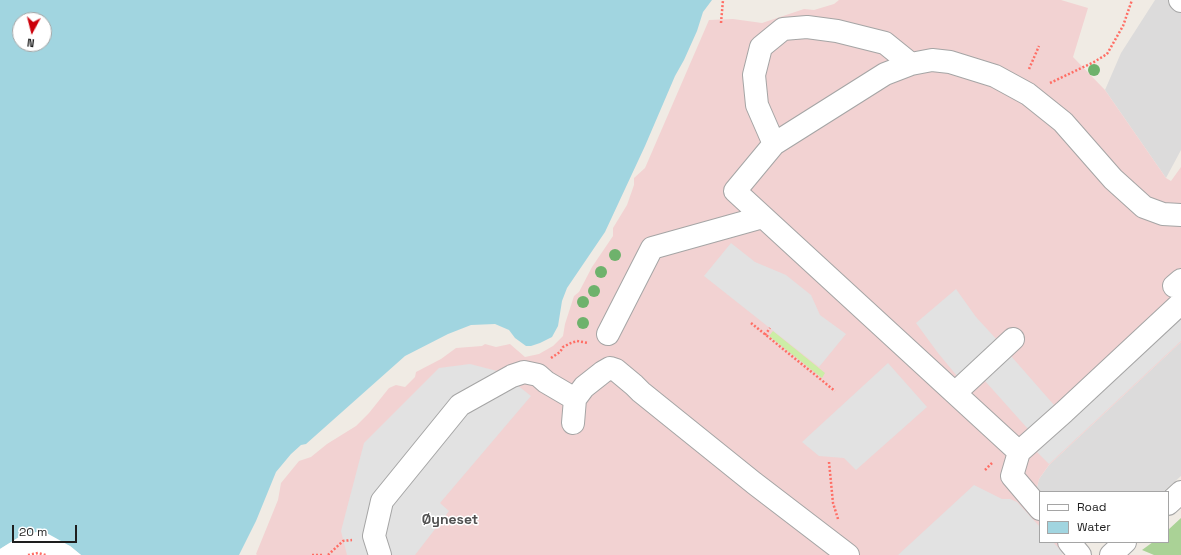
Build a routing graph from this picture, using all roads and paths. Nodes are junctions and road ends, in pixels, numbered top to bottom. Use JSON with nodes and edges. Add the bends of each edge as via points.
{"nodes":[{"id":1,"x":723,"y":0,"type":"edge"},
{"id":2,"x":1132,"y":0,"type":"edge"},
{"id":3,"x":721,"y":23,"type":"dead end"},
{"id":4,"x":911,"y":64,"type":"junction"},
{"id":5,"x":1028,"y":94,"type":"junction"},
{"id":6,"x":774,"y":144,"type":"junction"},
{"id":7,"x":763,"y":216,"type":"junction"},
{"id":8,"x":1181,"y":216,"type":"edge"},
{"id":9,"x":1178,"y":290,"type":"edge"},
{"id":10,"x":750,"y":323,"type":"dead end"},
{"id":11,"x":770,"y":328,"type":"dead end"},
{"id":12,"x":608,"y":334,"type":"joint"},
{"id":13,"x":766,"y":335,"type":"junction"},
{"id":14,"x":1013,"y":339,"type":"dead end"},
{"id":15,"x":528,"y":372,"type":"junction"},
{"id":16,"x":835,"y":391,"type":"dead end"},
{"id":17,"x":955,"y":392,"type":"junction"},
{"id":18,"x":575,"y":399,"type":"junction"},
{"id":19,"x":573,"y":423,"type":"dead end"},
{"id":20,"x":1019,"y":452,"type":"junction"},
{"id":21,"x":829,"y":462,"type":"dead end"},
{"id":22,"x":1181,"y":492,"type":"edge"},
{"id":23,"x":1169,"y":503,"type":"edge"},
{"id":24,"x":1039,"y":507,"type":"edge"},
{"id":25,"x":842,"y":525,"type":"dead end"},
{"id":26,"x":1070,"y":543,"type":"edge"},
{"id":27,"x":1125,"y":543,"type":"edge"},
{"id":28,"x":377,"y":545,"type":"edge"},
{"id":29,"x":28,"y":555,"type":"edge"},
{"id":30,"x":46,"y":555,"type":"edge"},
{"id":31,"x":312,"y":555,"type":"edge"},
{"id":32,"x":323,"y":555,"type":"edge"},
{"id":33,"x":328,"y":555,"type":"edge"},
{"id":34,"x":848,"y":555,"type":"edge"},
{"id":35,"x":1080,"y":555,"type":"edge"},
{"id":36,"x":1111,"y":555,"type":"edge"}],
"edges":[{"from":1,"to":3,"type":"path"},
{"from":2,"to":5,"type":"path","via":[[1124,26],[1107,54]]},
{"from":4,"to":5,"type":"street","via":[[932,60],[950,62],[995,76]]},
{"from":4,"to":6,"type":"street","via":[[885,74]]},
{"from":4,"to":6,"type":"street","via":[[884,44],[837,31],[807,27],[783,29],[761,47],[754,75],[757,105]]},
{"from":5,"to":8,"type":"street","via":[[1063,122],[1113,179],[1144,207],[1163,214]]},
{"from":6,"to":7,"type":"street","via":[[735,191]]},
{"from":7,"to":12,"type":"street","via":[[652,248]]},
{"from":7,"to":17,"type":"street"},
{"from":9,"to":20,"type":"street","via":[[1064,412]]},
{"from":10,"to":13,"type":"path"},
{"from":11,"to":13,"type":"path"},
{"from":12,"to":15,"type":"path","via":[[599,343],[571,343]]},
{"from":13,"to":16,"type":"path"},
{"from":14,"to":17,"type":"street"},
{"from":15,"to":18,"type":"street","via":[[538,375]]},
{"from":15,"to":28,"type":"street","via":[[518,373],[460,405],[382,501]]},
{"from":17,"to":20,"type":"street"},
{"from":18,"to":19,"type":"street"},
{"from":18,"to":34,"type":"street","via":[[584,387],[603,372],[610,368],[616,370]]},
{"from":20,"to":24,"type":"street","via":[[1012,476]]},
{"from":21,"to":25,"type":"path","via":[[832,503]]},
{"from":22,"to":23,"type":"street"},
{"from":26,"to":35,"type":"street"},
{"from":27,"to":36,"type":"street"},
{"from":28,"to":33,"type":"path","via":[[343,541]]},
{"from":29,"to":30,"type":"path"},
{"from":31,"to":32,"type":"path"}]}
